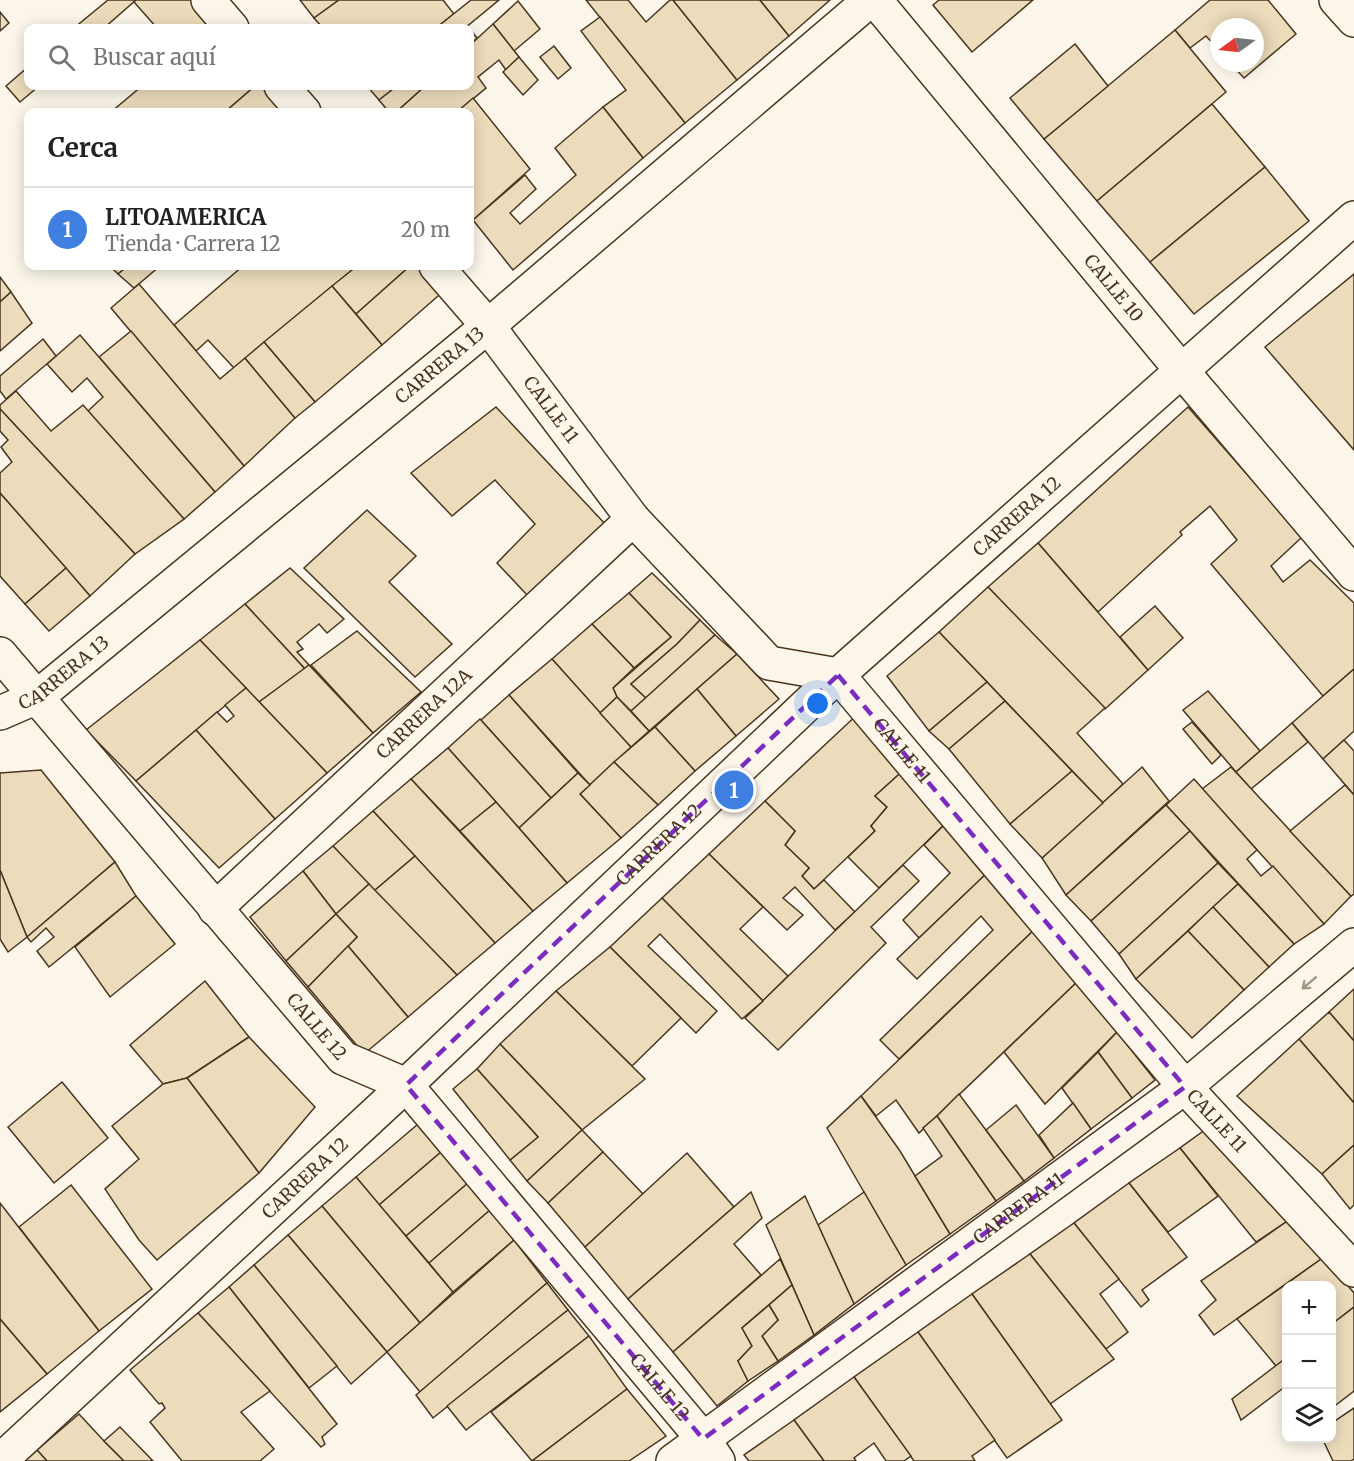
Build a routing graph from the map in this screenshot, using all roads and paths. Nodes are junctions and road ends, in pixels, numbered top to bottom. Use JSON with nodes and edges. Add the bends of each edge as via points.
{"nodes":[{"id":1,"x":208,"y":0,"type":"edge"},
{"id":2,"x":870,"y":0,"type":"edge"},
{"id":3,"x":875,"y":0,"type":"edge"},
{"id":4,"x":1336,"y":0,"type":"edge"},
{"id":5,"x":1354,"y":20,"type":"edge"},
{"id":6,"x":229,"y":24,"type":"edge"},
{"id":7,"x":285,"y":90,"type":"edge"},
{"id":8,"x":300,"y":108,"type":"edge"},
{"id":9,"x":1354,"y":218,"type":"edge"},
{"id":10,"x":439,"y":270,"type":"edge"},
{"id":11,"x":488,"y":326,"type":"junction"},
{"id":12,"x":1182,"y":371,"type":"junction"},
{"id":13,"x":633,"y":519,"type":"junction"},
{"id":14,"x":1354,"y":574,"type":"edge"},
{"id":15,"x":0,"y":654,"type":"edge"},
{"id":16,"x":838,"y":675,"type":"junction"},
{"id":17,"x":37,"y":698,"type":"junction"},
{"id":18,"x":0,"y":713,"type":"edge"},
{"id":19,"x":215,"y":909,"type":"junction"},
{"id":20,"x":1354,"y":945,"type":"edge"},
{"id":21,"x":405,"y":1085,"type":"junction"},
{"id":22,"x":1185,"y":1087,"type":"junction"},
{"id":23,"x":1354,"y":1270,"type":"edge"},
{"id":24,"x":710,"y":1450,"type":"edge"},
{"id":25,"x":0,"y":1461,"type":"edge"},
{"id":26,"x":673,"y":1461,"type":"edge"}],
"edges":[{"from":1,"to":6,"type":"street"},
{"from":2,"to":11,"type":"street","name":"CARRERA 13"},
{"from":3,"to":12,"type":"street","name":"CALLE 10"},
{"from":4,"to":5,"type":"street"},
{"from":7,"to":8,"type":"street"},
{"from":9,"to":12,"type":"street","name":"CARRERA 12"},
{"from":10,"to":11,"type":"street","name":"CALLE 11"},
{"from":11,"to":13,"type":"street","name":"CALLE 11"},
{"from":11,"to":17,"type":"street","name":"CARRERA 13"},
{"from":12,"to":14,"type":"street","name":"CALLE 10"},
{"from":12,"to":16,"type":"street","name":"CARRERA 12"},
{"from":13,"to":16,"type":"street","name":"CALLE 11","via":[[768,663]]},
{"from":13,"to":19,"type":"street","name":"CARRERA 12A"},
{"from":15,"to":17,"type":"street","name":"CALLE 12"},
{"from":16,"to":21,"type":"street","name":"CARRERA 12"},
{"from":16,"to":22,"type":"street","name":"CALLE 11"},
{"from":17,"to":18,"type":"street","name":"CARRERA 13"},
{"from":17,"to":19,"type":"street","name":"CALLE 12"},
{"from":19,"to":21,"type":"street","name":"CALLE 12","via":[[343,1058]]},
{"from":20,"to":22,"type":"street","name":"CARRERA 11","one_way":true},
{"from":21,"to":24,"type":"street","name":"CALLE 12"},
{"from":21,"to":25,"type":"street","name":"CARRERA 12"},
{"from":22,"to":23,"type":"street","name":"CALLE 11"},
{"from":22,"to":24,"type":"street","name":"CARRERA 11"},
{"from":24,"to":26,"type":"street","name":"CARRERA 11"}]}
